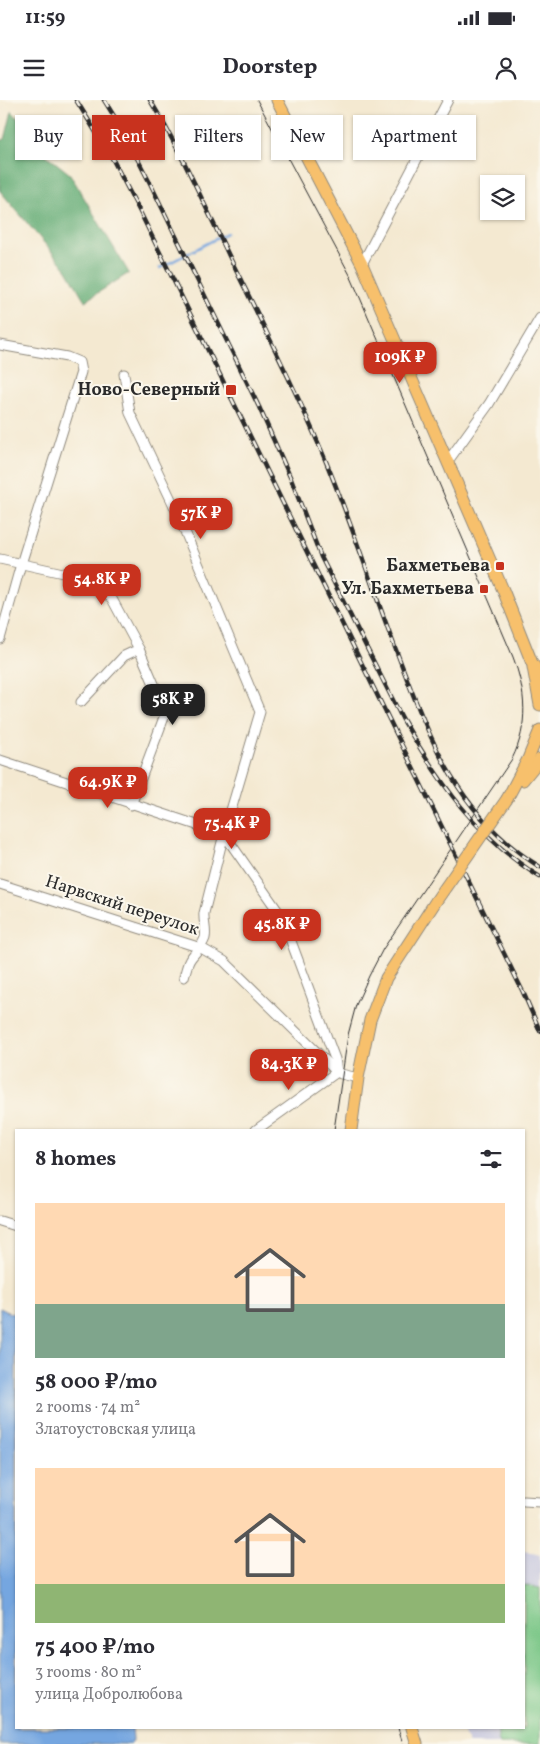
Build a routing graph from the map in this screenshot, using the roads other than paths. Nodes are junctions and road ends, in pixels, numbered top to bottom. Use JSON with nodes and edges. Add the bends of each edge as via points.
{"nodes":[{"id":1,"x":277,"y":100,"type":"edge"},
{"id":2,"x":448,"y":100,"type":"edge"},
{"id":3,"x":362,"y":264,"type":"junction"},
{"id":4,"x":540,"y":318,"type":"edge"},
{"id":5,"x":0,"y":345,"type":"edge"},
{"id":6,"x":124,"y":374,"type":"dead end"},
{"id":7,"x":448,"y":461,"type":"junction"},
{"id":8,"x":0,"y":559,"type":"edge"},
{"id":9,"x":21,"y":564,"type":"junction"},
{"id":10,"x":0,"y":639,"type":"edge"},
{"id":11,"x":139,"y":650,"type":"junction"},
{"id":12,"x":532,"y":663,"type":"junction"},
{"id":13,"x":540,"y":674,"type":"edge"},
{"id":14,"x":81,"y":702,"type":"dead end"},
{"id":15,"x":540,"y":705,"type":"edge"},
{"id":16,"x":540,"y":730,"type":"edge"},
{"id":17,"x":540,"y":759,"type":"edge"},
{"id":18,"x":0,"y":760,"type":"edge"},
{"id":19,"x":507,"y":799,"type":"junction"},
{"id":20,"x":131,"y":805,"type":"junction"},
{"id":21,"x":224,"y":834,"type":"junction"},
{"id":22,"x":0,"y":884,"type":"edge"},
{"id":23,"x":201,"y":948,"type":"junction"},
{"id":24,"x":184,"y":977,"type":"dead end"},
{"id":25,"x":337,"y":1072,"type":"junction"},
{"id":26,"x":358,"y":1078,"type":"junction"},
{"id":27,"x":257,"y":1129,"type":"edge"},
{"id":28,"x":351,"y":1129,"type":"edge"},
{"id":29,"x":0,"y":1221,"type":"edge"},
{"id":30,"x":15,"y":1226,"type":"edge"},
{"id":31,"x":525,"y":1501,"type":"edge"},
{"id":32,"x":540,"y":1502,"type":"edge"},
{"id":33,"x":412,"y":1729,"type":"edge"},
{"id":34,"x":417,"y":1744,"type":"edge"}],
"edges":[{"from":1,"to":3,"type":"main road"},
{"from":2,"to":3,"type":"street"},
{"from":3,"to":7,"type":"main road"},
{"from":4,"to":7,"type":"street","via":[[489,404]]},
{"from":5,"to":9,"type":"street","via":[[67,357],[79,362],[81,372]]},
{"from":6,"to":21,"type":"street","via":[[130,413],[176,510],[260,712]]},
{"from":7,"to":12,"type":"main road"},
{"from":8,"to":9,"type":"street"},
{"from":9,"to":10,"type":"street"},
{"from":9,"to":11,"type":"street","via":[[90,579],[112,599]]},
{"from":11,"to":14,"type":"street","via":[[124,656]]},
{"from":11,"to":20,"type":"street","via":[[166,712]]},
{"from":12,"to":13,"type":"main road"},
{"from":12,"to":15,"type":"main road"},
{"from":16,"to":19,"type":"main road"},
{"from":17,"to":19,"type":"main road"},
{"from":18,"to":20,"type":"street"},
{"from":19,"to":26,"type":"main road","bridge":true,"via":[[386,978],[370,1020]]},
{"from":20,"to":21,"type":"street"},
{"from":21,"to":23,"type":"street","via":[[204,913],[206,931]]},
{"from":21,"to":25,"type":"street","via":[[282,917]]},
{"from":22,"to":23,"type":"street","name":"Нарвский переулок"},
{"from":23,"to":24,"type":"street","via":[[189,959]]},
{"from":23,"to":25,"type":"street","name":"Нарвский переулок","via":[[224,961]]},
{"from":25,"to":26,"type":"street"},
{"from":25,"to":27,"type":"street"},
{"from":26,"to":28,"type":"main road"},
{"from":29,"to":30,"type":"street"},
{"from":31,"to":32,"type":"street"},
{"from":33,"to":34,"type":"main road"}]}
